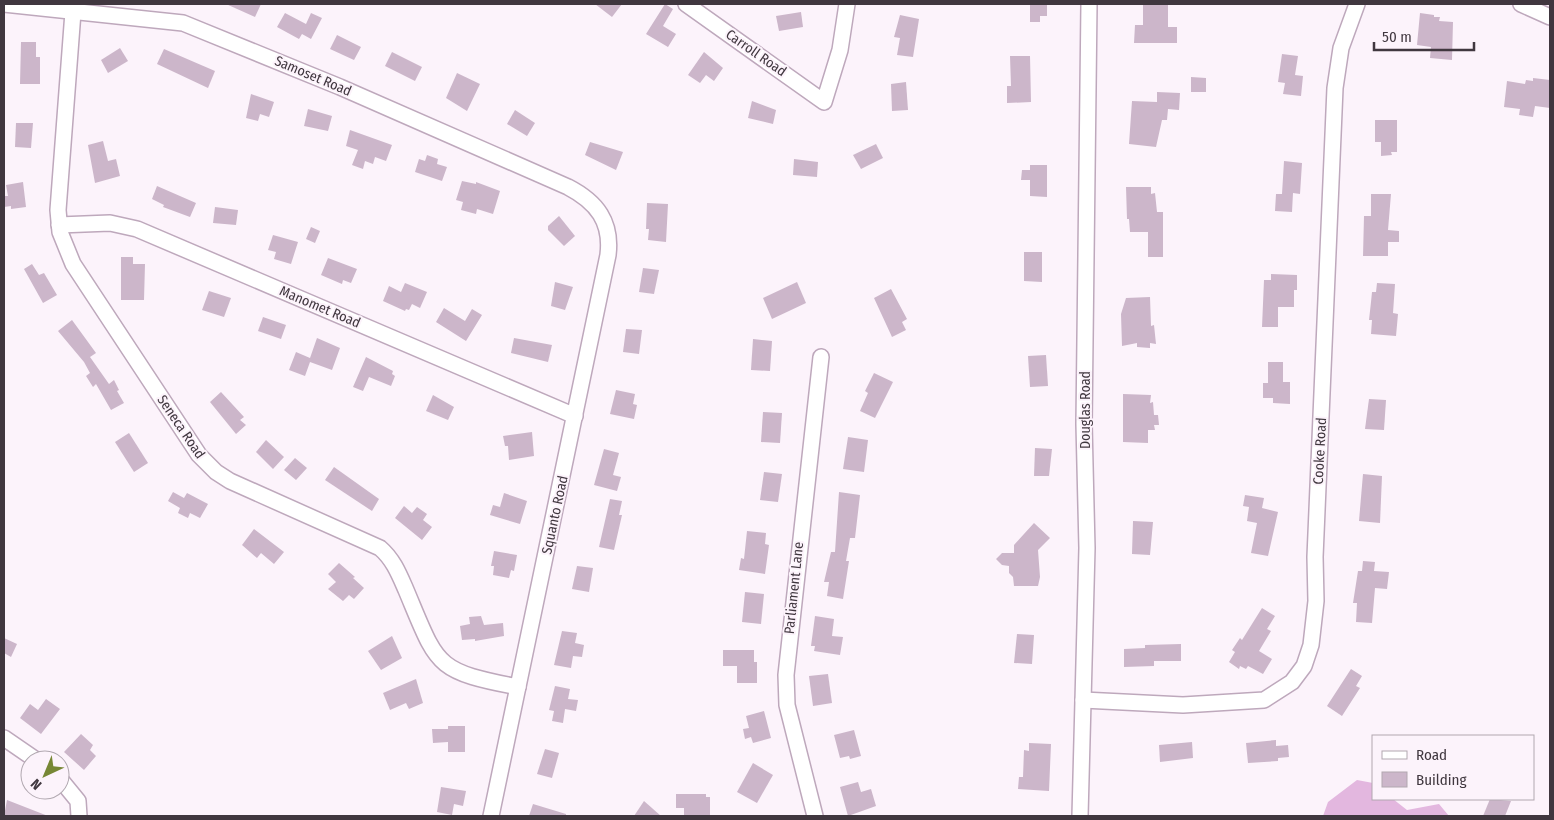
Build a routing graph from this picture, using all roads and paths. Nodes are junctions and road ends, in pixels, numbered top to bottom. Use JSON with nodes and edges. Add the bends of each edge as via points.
{"nodes":[{"id":1,"x":4,"y":4,"type":"edge"},
{"id":2,"x":686,"y":4,"type":"edge"},
{"id":3,"x":847,"y":4,"type":"edge"},
{"id":4,"x":1089,"y":4,"type":"edge"},
{"id":5,"x":1357,"y":4,"type":"edge"},
{"id":6,"x":1521,"y":4,"type":"edge"},
{"id":7,"x":73,"y":12,"type":"junction"},
{"id":8,"x":1550,"y":17,"type":"edge"},
{"id":9,"x":601,"y":214,"type":"joint"},
{"id":10,"x":58,"y":225,"type":"junction"},
{"id":11,"x":821,"y":357,"type":"dead end"},
{"id":12,"x":575,"y":416,"type":"junction"},
{"id":13,"x":518,"y":687,"type":"junction"},
{"id":14,"x":1083,"y":700,"type":"junction"},
{"id":15,"x":4,"y":738,"type":"edge"},
{"id":16,"x":21,"y":750,"type":"edge"},
{"id":17,"x":70,"y":791,"type":"edge"},
{"id":18,"x":79,"y":813,"type":"edge"},
{"id":19,"x":491,"y":816,"type":"edge"},
{"id":20,"x":815,"y":816,"type":"edge"},
{"id":21,"x":1080,"y":816,"type":"edge"}],
"edges":[{"from":1,"to":7,"type":"street","name":"Samoset Road"},
{"from":2,"to":3,"type":"street","name":"Carroll Road","via":[[824,102],[840,50]]},
{"from":4,"to":14,"type":"street","name":"Douglas Road","via":[[1084,414],[1087,548]]},
{"from":5,"to":14,"type":"street","name":"Cooke Road","via":[[1341,48],[1335,88],[1315,557],[1316,601],[1311,644],[1304,666],[1292,682],[1264,700],[1184,705]]},
{"from":6,"to":8,"type":"street"},
{"from":7,"to":9,"type":"street","name":"Samoset Road","via":[[169,21],[196,28],[568,187],[585,197]]},
{"from":7,"to":10,"type":"street","name":"Seneca Road"},
{"from":9,"to":12,"type":"street","name":"Squanto Road","via":[[609,232],[608,255]]},
{"from":10,"to":12,"type":"street","name":"Manomet Road","via":[[110,223],[138,229]]},
{"from":10,"to":13,"type":"street","name":"Seneca Road","via":[[76,269],[210,467],[230,481],[380,548],[394,564],[425,637],[440,659],[464,675]]},
{"from":11,"to":20,"type":"street","name":"Parliament Lane","via":[[786,675],[787,705]]},
{"from":12,"to":13,"type":"street","name":"Squanto Road"},
{"from":13,"to":19,"type":"street","name":"Squanto Road"},
{"from":14,"to":21,"type":"street","name":"Douglas Road"},
{"from":15,"to":16,"type":"street"},
{"from":17,"to":18,"type":"street"}]}
